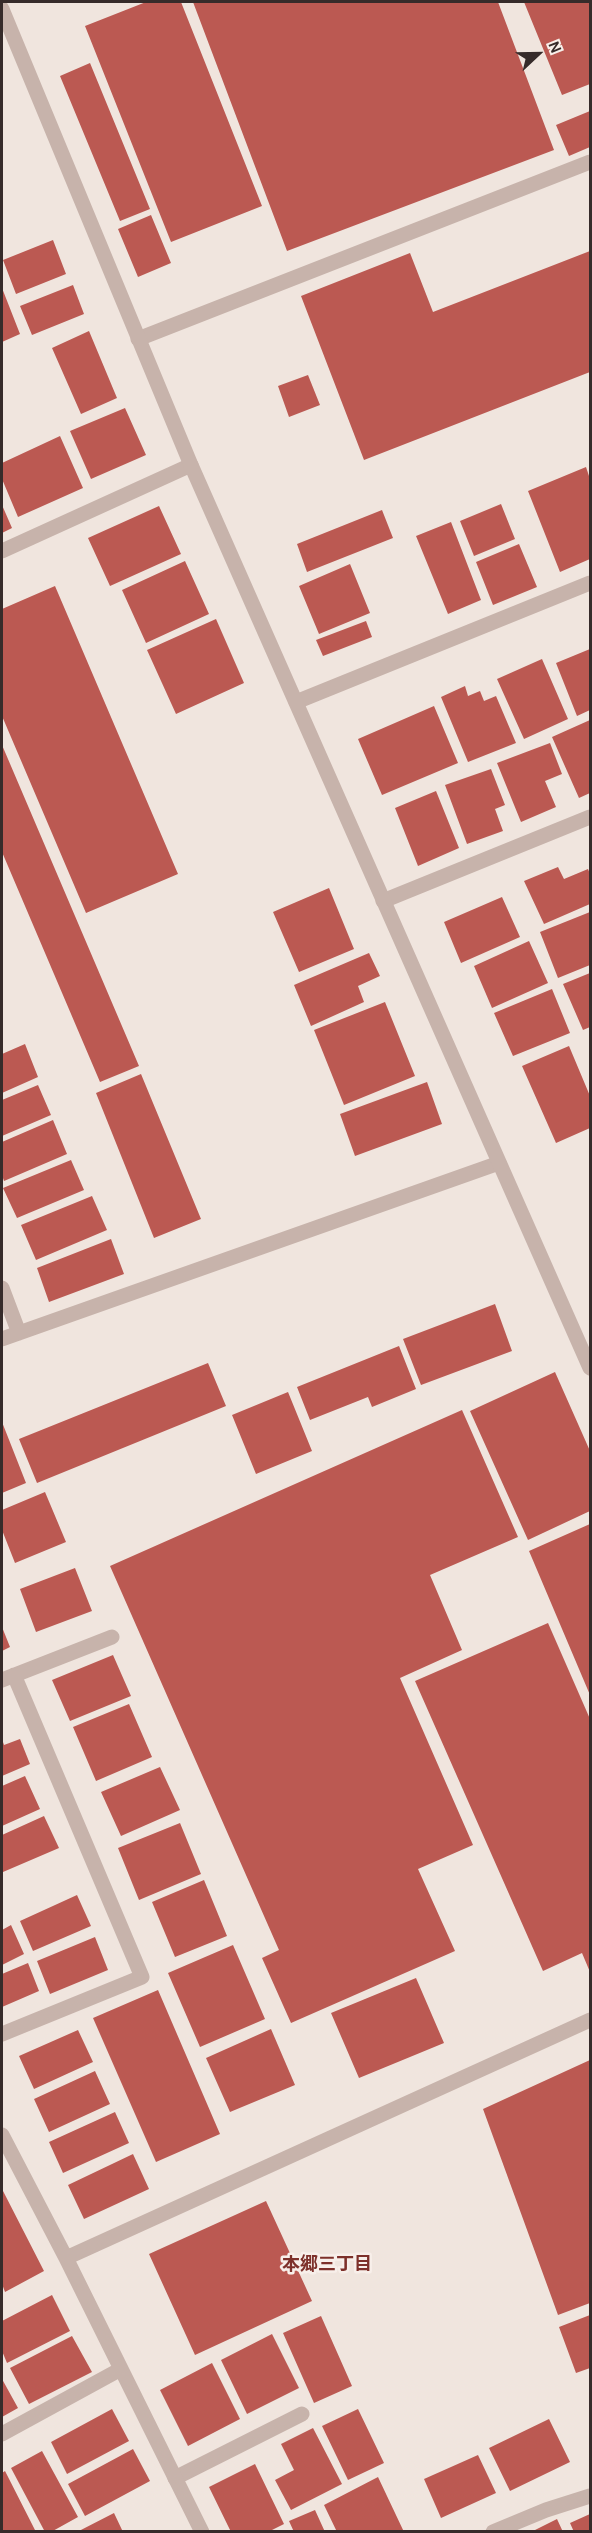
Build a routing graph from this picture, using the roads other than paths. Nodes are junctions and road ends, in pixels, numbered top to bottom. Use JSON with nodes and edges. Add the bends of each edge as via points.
{"nodes":[{"id":1,"x":2,"y":9,"type":"edge"},
{"id":2,"x":591,"y":162,"type":"edge"},
{"id":3,"x":138,"y":339,"type":"junction"},
{"id":4,"x":191,"y":465,"type":"junction"},
{"id":5,"x":2,"y":551,"type":"edge"},
{"id":6,"x":591,"y":583,"type":"edge"},
{"id":7,"x":296,"y":702,"type":"junction"},
{"id":8,"x":589,"y":821,"type":"edge"},
{"id":9,"x":383,"y":901,"type":"junction"},
{"id":10,"x":499,"y":1163,"type":"junction"},
{"id":11,"x":2,"y":1288,"type":"edge"},
{"id":12,"x":19,"y":1333,"type":"junction"},
{"id":13,"x":2,"y":1339,"type":"edge"},
{"id":14,"x":591,"y":1368,"type":"edge"},
{"id":15,"x":112,"y":1637,"type":"dead end"},
{"id":16,"x":8,"y":1678,"type":"edge"},
{"id":17,"x":591,"y":2020,"type":"edge"},
{"id":18,"x":2,"y":2034,"type":"edge"},
{"id":19,"x":2,"y":2137,"type":"edge"},
{"id":20,"x":66,"y":2258,"type":"junction"},
{"id":21,"x":122,"y":2369,"type":"junction"},
{"id":22,"x":302,"y":2414,"type":"dead end"},
{"id":23,"x":2,"y":2434,"type":"edge"},
{"id":24,"x":175,"y":2478,"type":"junction"},
{"id":25,"x":591,"y":2496,"type":"edge"},
{"id":26,"x":202,"y":2532,"type":"edge"},
{"id":27,"x":493,"y":2532,"type":"edge"}],
"edges":[{"from":1,"to":3,"type":"street"},
{"from":2,"to":3,"type":"street"},
{"from":3,"to":4,"type":"street"},
{"from":4,"to":5,"type":"street"},
{"from":4,"to":7,"type":"street"},
{"from":6,"to":7,"type":"street"},
{"from":7,"to":9,"type":"street"},
{"from":8,"to":9,"type":"street"},
{"from":9,"to":10,"type":"street"},
{"from":10,"to":12,"type":"street"},
{"from":10,"to":14,"type":"street"},
{"from":11,"to":12,"type":"street"},
{"from":12,"to":13,"type":"street"},
{"from":15,"to":16,"type":"street"},
{"from":16,"to":18,"type":"street","via":[[142,1977]]},
{"from":17,"to":20,"type":"street"},
{"from":19,"to":20,"type":"street"},
{"from":20,"to":21,"type":"street"},
{"from":21,"to":23,"type":"street"},
{"from":21,"to":24,"type":"street"},
{"from":22,"to":24,"type":"street"},
{"from":24,"to":26,"type":"street"},
{"from":25,"to":27,"type":"street"}]}
